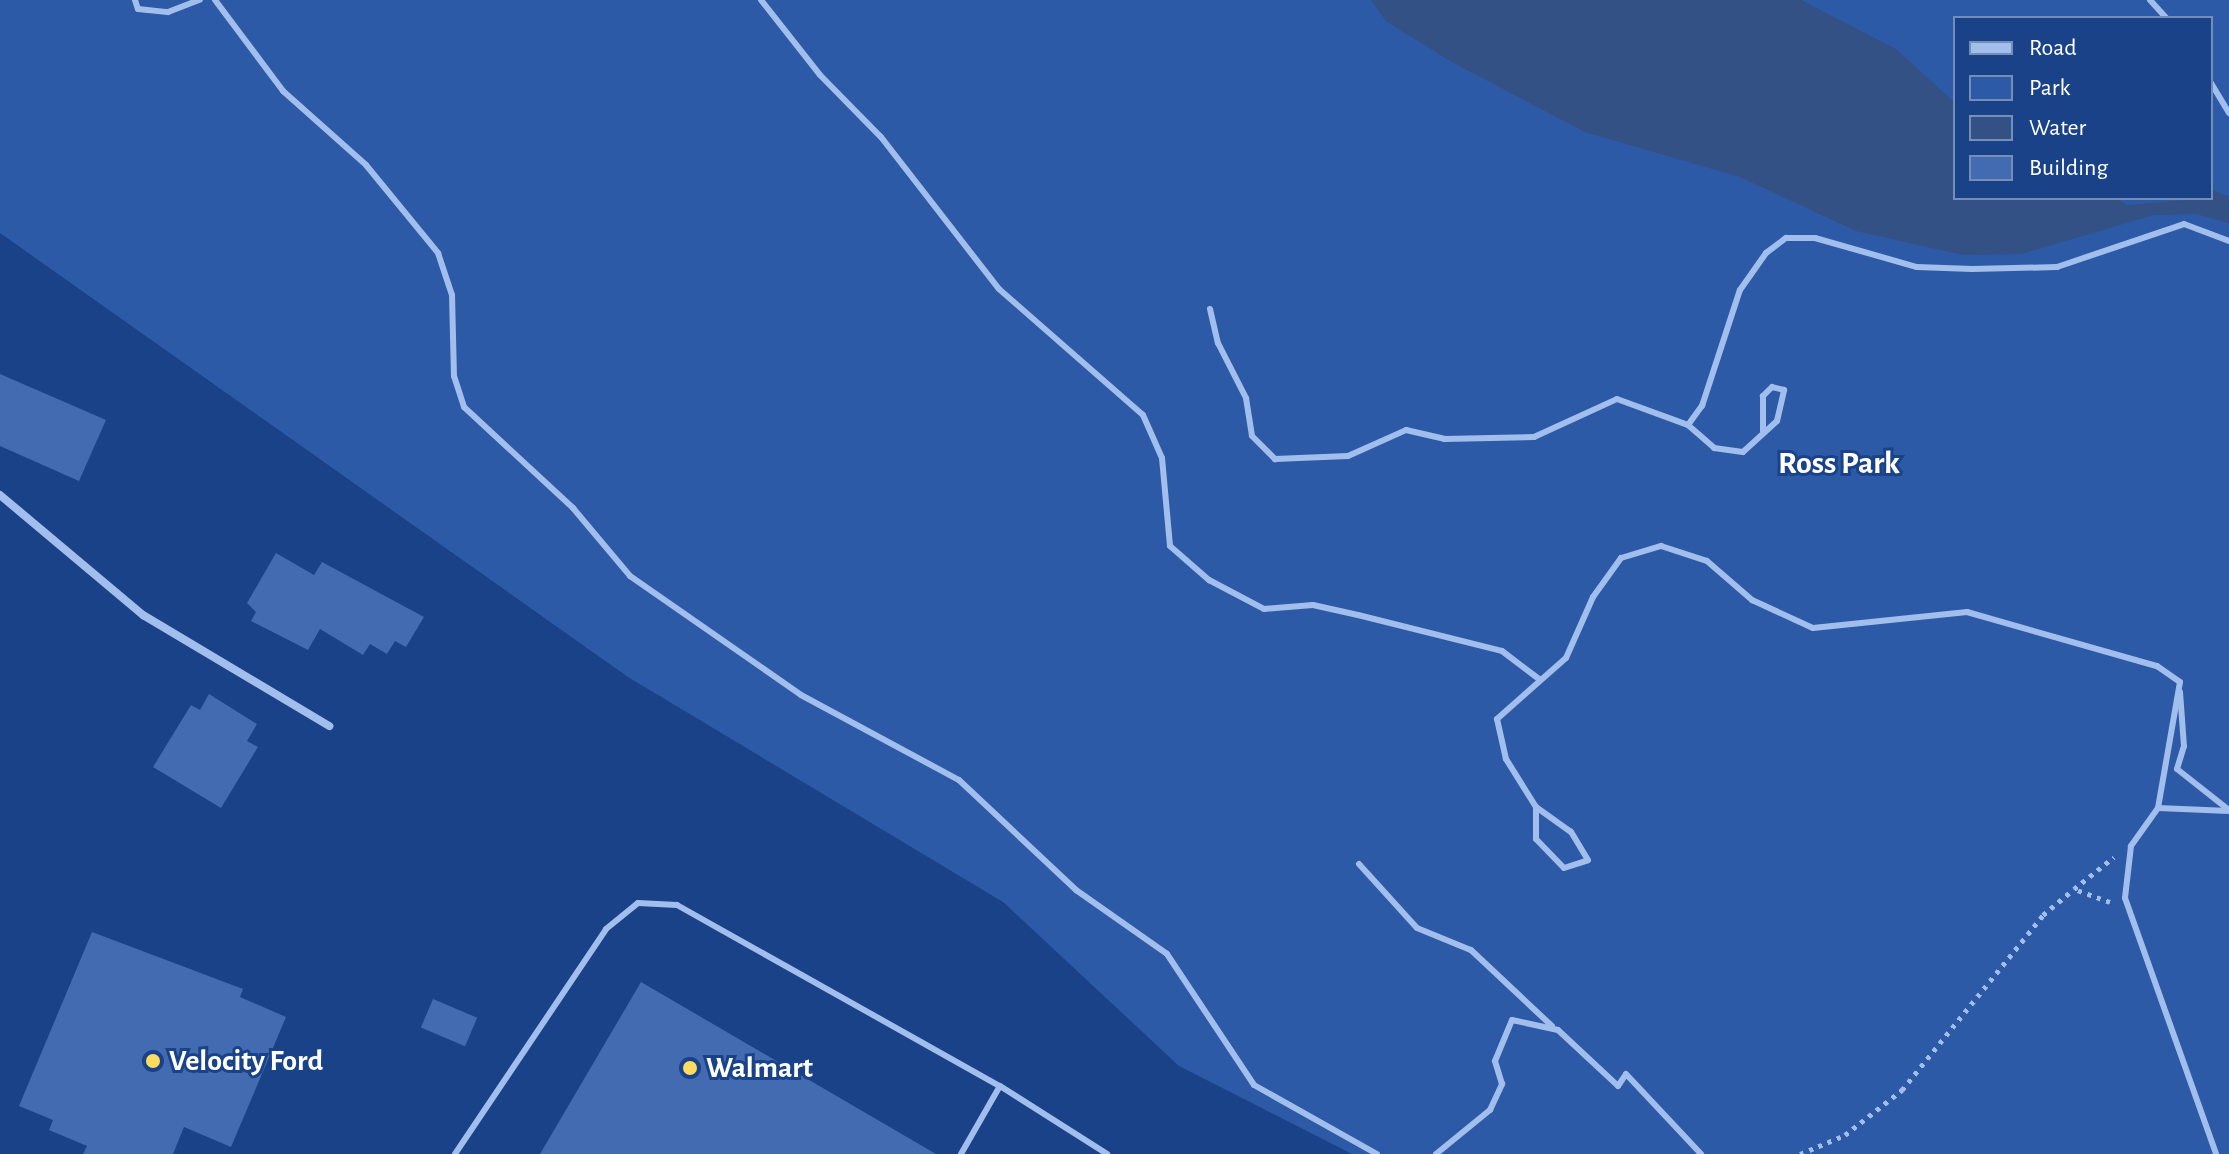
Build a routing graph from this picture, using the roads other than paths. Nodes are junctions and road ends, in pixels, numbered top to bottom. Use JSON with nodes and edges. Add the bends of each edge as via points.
{"nodes":[{"id":1,"x":135,"y":0,"type":"edge"},
{"id":2,"x":200,"y":0,"type":"edge"},
{"id":3,"x":215,"y":0,"type":"edge"},
{"id":4,"x":761,"y":0,"type":"edge"},
{"id":5,"x":2150,"y":0,"type":"edge"},
{"id":6,"x":2164,"y":16,"type":"edge"},
{"id":7,"x":2213,"y":86,"type":"edge"},
{"id":8,"x":2229,"y":113,"type":"edge"},
{"id":9,"x":2229,"y":241,"type":"edge"},
{"id":10,"x":1210,"y":309,"type":"dead end"},
{"id":11,"x":1688,"y":425,"type":"junction"},
{"id":12,"x":1763,"y":431,"type":"junction"},
{"id":13,"x":0,"y":495,"type":"edge"},
{"id":14,"x":1539,"y":679,"type":"junction"},
{"id":15,"x":2180,"y":682,"type":"junction"},
{"id":16,"x":329,"y":726,"type":"dead end"},
{"id":17,"x":1536,"y":807,"type":"junction"},
{"id":18,"x":2158,"y":808,"type":"junction"},
{"id":19,"x":2229,"y":810,"type":"edge"},
{"id":20,"x":1359,"y":864,"type":"dead end"},
{"id":21,"x":1558,"y":1030,"type":"junction"},
{"id":22,"x":1000,"y":1086,"type":"junction"},
{"id":23,"x":455,"y":1154,"type":"edge"},
{"id":24,"x":961,"y":1154,"type":"edge"},
{"id":25,"x":1107,"y":1154,"type":"edge"},
{"id":26,"x":1377,"y":1154,"type":"edge"},
{"id":27,"x":1436,"y":1154,"type":"edge"},
{"id":28,"x":1701,"y":1154,"type":"edge"},
{"id":29,"x":2216,"y":1154,"type":"edge"}],
"edges":[{"from":1,"to":2,"type":"lane","via":[[138,9],[168,12]]},
{"from":3,"to":26,"type":"lane","via":[[283,91],[366,165],[438,253],[452,295],[454,376],[464,407],[573,508],[630,576],[801,695],[959,780],[1076,890],[1167,954],[1254,1085]]},
{"from":4,"to":14,"type":"lane","via":[[820,75],[881,137],[999,289],[1143,415],[1162,458],[1170,546],[1209,580],[1264,609],[1313,605],[1502,651]]},
{"from":5,"to":6,"type":"lane"},
{"from":7,"to":8,"type":"lane"},
{"from":9,"to":11,"type":"lane","via":[[2184,224],[2057,267],[1972,269],[1917,267],[1815,238],[1786,238],[1766,253],[1740,290],[1702,406]]},
{"from":10,"to":11,"type":"lane","via":[[1218,343],[1246,398],[1252,436],[1275,459],[1348,456],[1406,430],[1444,439],[1534,437],[1617,399]]},
{"from":11,"to":12,"type":"lane","via":[[1714,448],[1743,452]]},
{"from":12,"to":12,"type":"lane","via":[[1781,413],[1784,390],[1772,387],[1763,396]]},
{"from":13,"to":16,"type":"street","via":[[143,615]]},
{"from":14,"to":15,"type":"lane","via":[[1566,658],[1593,597],[1621,558],[1661,546],[1707,561],[1752,600],[1813,628],[1967,612],[2157,666]]},
{"from":14,"to":17,"type":"lane","via":[[1497,719],[1506,759]]},
{"from":15,"to":18,"type":"lane"},
{"from":15,"to":19,"type":"lane","via":[[2184,746],[2177,769]]},
{"from":17,"to":17,"type":"lane","via":[[1536,839],[1564,868],[1588,860],[1571,832]]},
{"from":18,"to":19,"type":"lane"},
{"from":18,"to":29,"type":"lane","via":[[2133,841],[2125,898]]},
{"from":20,"to":21,"type":"lane","via":[[1417,928],[1471,950],[1524,1006]]},
{"from":21,"to":27,"type":"lane","via":[[1512,1020],[1495,1061],[1502,1084],[1490,1110]]},
{"from":21,"to":28,"type":"lane","via":[[1618,1086],[1626,1074]]},
{"from":22,"to":23,"type":"lane","via":[[677,905],[638,903],[606,929]]},
{"from":22,"to":24,"type":"lane"},
{"from":22,"to":25,"type":"lane"}]}
